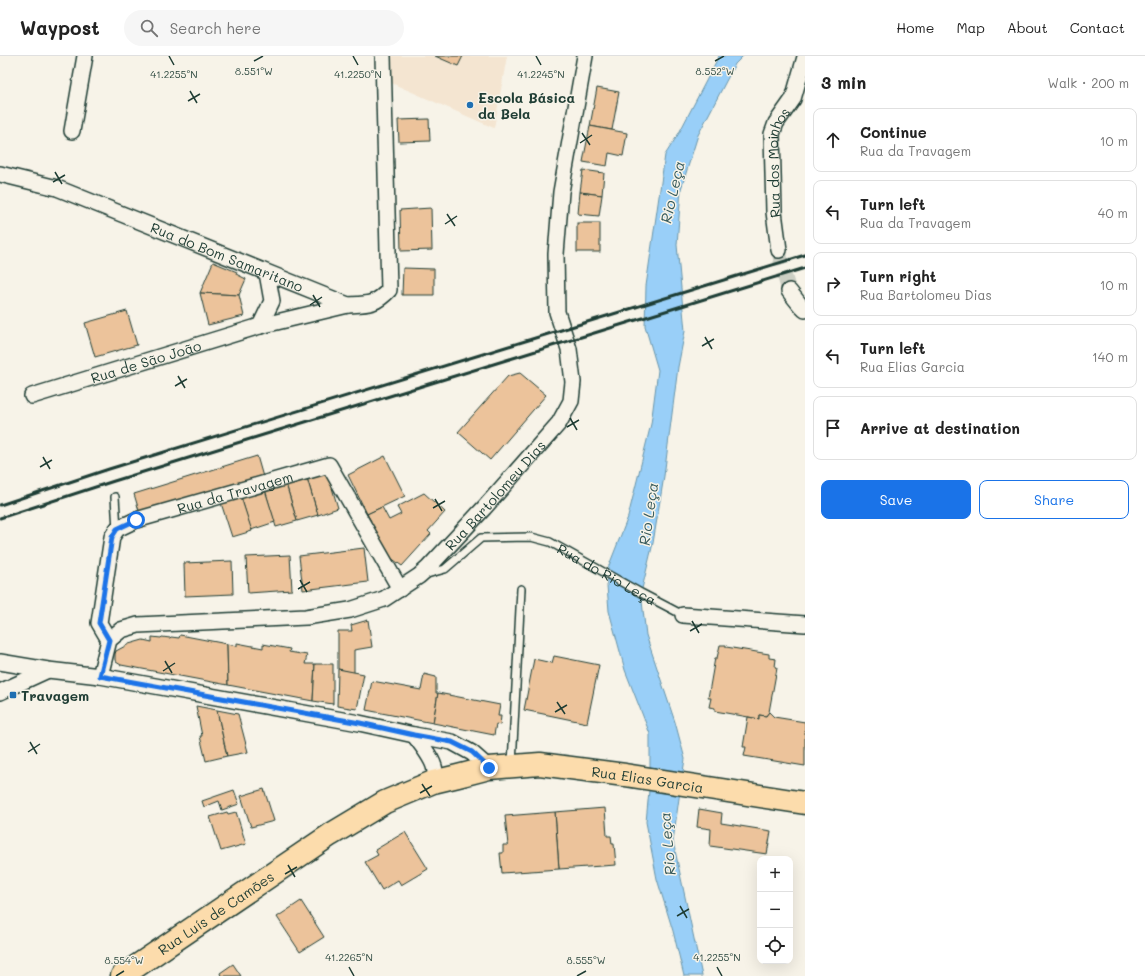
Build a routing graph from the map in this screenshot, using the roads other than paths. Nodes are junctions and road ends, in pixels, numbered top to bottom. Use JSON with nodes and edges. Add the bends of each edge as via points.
{"nodes":[{"id":1,"x":85,"y":56,"type":"edge"},
{"id":2,"x":383,"y":56,"type":"edge"},
{"id":3,"x":585,"y":56,"type":"edge"},
{"id":4,"x":805,"y":57,"type":"edge"},
{"id":5,"x":72,"y":130,"type":"dead end"},
{"id":6,"x":0,"y":174,"type":"edge"},
{"id":7,"x":779,"y":250,"type":"tunnel mouth"},
{"id":8,"x":267,"y":273,"type":"junction"},
{"id":9,"x":790,"y":291,"type":"tunnel mouth"},
{"id":10,"x":348,"y":305,"type":"junction"},
{"id":11,"x":805,"y":310,"type":"edge"},
{"id":12,"x":260,"y":326,"type":"junction"},
{"id":13,"x":32,"y":396,"type":"dead end"},
{"id":14,"x":116,"y":497,"type":"dead end"},
{"id":15,"x":117,"y":529,"type":"junction"},
{"id":16,"x":419,"y":576,"type":"junction"},
{"id":17,"x":400,"y":589,"type":"junction"},
{"id":18,"x":521,"y":589,"type":"dead end"},
{"id":19,"x":683,"y":615,"type":"joint"},
{"id":20,"x":805,"y":624,"type":"edge"},
{"id":21,"x":109,"y":640,"type":"junction"},
{"id":22,"x":0,"y":662,"type":"edge"},
{"id":23,"x":48,"y":670,"type":"junction"},
{"id":24,"x":100,"y":676,"type":"junction"},
{"id":25,"x":0,"y":692,"type":"edge"},
{"id":26,"x":414,"y":735,"type":"junction"},
{"id":27,"x":512,"y":766,"type":"junction"},
{"id":28,"x":489,"y":768,"type":"junction"},
{"id":29,"x":458,"y":776,"type":"joint"},
{"id":30,"x":433,"y":782,"type":"junction"},
{"id":31,"x":805,"y":802,"type":"edge"},
{"id":32,"x":124,"y":975,"type":"edge"}],
"edges":[{"from":1,"to":5,"type":"street"},
{"from":2,"to":10,"type":"street","name":"Rua do Bom Samaritano","via":[[389,290],[372,303]]},
{"from":3,"to":16,"type":"street","name":"Rua Bartolomeu Dias","via":[[561,192],[556,254],[557,312],[569,349],[573,382],[571,401],[559,423],[484,508]]},
{"from":4,"to":7,"type":"street","name":"Rua dos Moinhos","via":[[793,99],[776,123],[772,134],[774,212]]},
{"from":6,"to":8,"type":"street","name":"Rua do Bom Samaritano","via":[[57,188]]},
{"from":8,"to":10,"type":"street","name":"Rua do Bom Samaritano"},
{"from":8,"to":12,"type":"street","via":[[272,301]]},
{"from":9,"to":11,"type":"street"},
{"from":10,"to":12,"type":"street","name":"Rua de São João"},
{"from":12,"to":13,"type":"street","name":"Rua de São João"},
{"from":14,"to":15,"type":"lane"},
{"from":15,"to":17,"type":"street","name":"Rua da Travagem","via":[[136,520],[329,465]]},
{"from":15,"to":21,"type":"street","via":[[112,537],[99,623]]},
{"from":16,"to":17,"type":"street","name":"Rua Bartolomeu Dias"},
{"from":16,"to":19,"type":"lane","name":"Rua do Rio Leça","via":[[445,569],[481,538],[531,537],[550,542]]},
{"from":17,"to":21,"type":"street","name":"Rua Bartolomeu Dias","via":[[384,599],[350,610],[306,617],[138,626],[121,630]]},
{"from":18,"to":27,"type":"lane"},
{"from":19,"to":20,"type":"street","name":"Rua do Rio Leça"},
{"from":21,"to":24,"type":"street"},
{"from":22,"to":23,"type":"street"},
{"from":23,"to":24,"type":"street"},
{"from":23,"to":25,"type":"street"},
{"from":24,"to":26,"type":"street"},
{"from":26,"to":28,"type":"street","via":[[452,742],[472,752]]},
{"from":26,"to":30,"type":"street","via":[[430,757],[435,771]]},
{"from":27,"to":28,"type":"main road","name":"Rua Elias Garcia"},
{"from":27,"to":31,"type":"main road","name":"Rua Elias Garcia","via":[[540,764]]},
{"from":28,"to":29,"type":"main road","name":"Rua Elias Garcia"},
{"from":29,"to":30,"type":"main road","name":"Rua Luís de Camões"},
{"from":30,"to":32,"type":"main road","name":"Rua Luís de Camões","via":[[385,802],[330,835]]}]}
